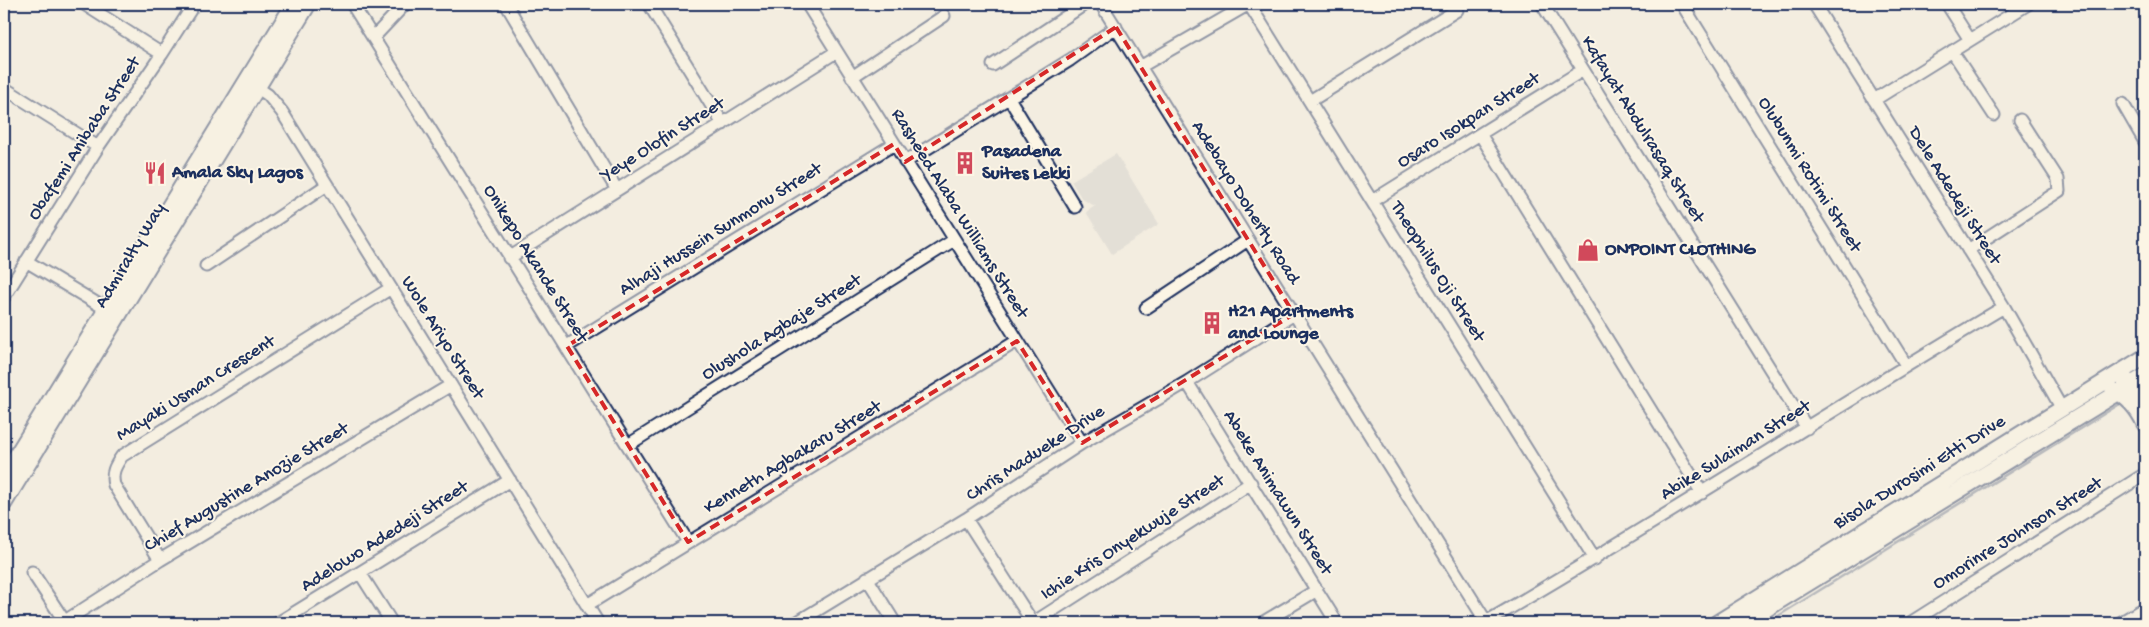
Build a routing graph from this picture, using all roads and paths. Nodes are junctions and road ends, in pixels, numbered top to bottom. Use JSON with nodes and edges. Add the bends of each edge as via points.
{"nodes":[{"id":1,"x":84,"y":4,"type":"edge"},
{"id":2,"x":194,"y":4,"type":"edge"},
{"id":3,"x":294,"y":4,"type":"edge"},
{"id":4,"x":308,"y":4,"type":"edge"},
{"id":5,"x":352,"y":4,"type":"edge"},
{"id":6,"x":405,"y":4,"type":"edge"},
{"id":7,"x":506,"y":4,"type":"edge"},
{"id":8,"x":650,"y":4,"type":"edge"},
{"id":9,"x":807,"y":4,"type":"edge"},
{"id":10,"x":1084,"y":4,"type":"edge"},
{"id":11,"x":1101,"y":4,"type":"edge"},
{"id":12,"x":1249,"y":4,"type":"edge"},
{"id":13,"x":1542,"y":4,"type":"edge"},
{"id":14,"x":1682,"y":4,"type":"edge"},
{"id":15,"x":1814,"y":4,"type":"edge"},
{"id":16,"x":1947,"y":4,"type":"edge"},
{"id":17,"x":2028,"y":4,"type":"edge"},
{"id":18,"x":1457,"y":10,"type":"dead end"},
{"id":19,"x":944,"y":16,"type":"dead end"},
{"id":20,"x":1116,"y":27,"type":"junction"},
{"id":21,"x":374,"y":37,"type":"junction"},
{"id":22,"x":1970,"y":40,"type":"junction"},
{"id":23,"x":1952,"y":51,"type":"junction"},
{"id":24,"x":836,"y":52,"type":"junction"},
{"id":25,"x":162,"y":54,"type":"junction"},
{"id":26,"x":992,"y":65,"type":"dead end"},
{"id":27,"x":1140,"y":67,"type":"junction"},
{"id":28,"x":1584,"y":70,"type":"junction"},
{"id":29,"x":852,"y":77,"type":"junction"},
{"id":30,"x":252,"y":84,"type":"junction"},
{"id":31,"x":4,"y":88,"type":"edge"},
{"id":32,"x":1009,"y":98,"type":"junction"},
{"id":33,"x":1874,"y":100,"type":"junction"},
{"id":34,"x":1310,"y":101,"type":"junction"},
{"id":35,"x":2123,"y":104,"type":"dead end"},
{"id":36,"x":1994,"y":115,"type":"dead end"},
{"id":37,"x":2020,"y":120,"type":"dead end"},
{"id":38,"x":722,"y":124,"type":"junction"},
{"id":39,"x":1480,"y":134,"type":"junction"},
{"id":40,"x":2145,"y":142,"type":"edge"},
{"id":41,"x":894,"y":144,"type":"junction"},
{"id":42,"x":98,"y":147,"type":"junction"},
{"id":43,"x":905,"y":162,"type":"junction"},
{"id":44,"x":328,"y":185,"type":"junction"},
{"id":45,"x":618,"y":190,"type":"junction"},
{"id":46,"x":1372,"y":201,"type":"junction"},
{"id":47,"x":1075,"y":207,"type":"dead end"},
{"id":48,"x":954,"y":240,"type":"junction"},
{"id":49,"x":1248,"y":240,"type":"junction"},
{"id":50,"x":1968,"y":250,"type":"junction"},
{"id":51,"x":509,"y":258,"type":"junction"},
{"id":52,"x":26,"y":261,"type":"junction"},
{"id":53,"x":206,"y":266,"type":"dead end"},
{"id":54,"x":391,"y":288,"type":"junction"},
{"id":55,"x":4,"y":297,"type":"edge"},
{"id":56,"x":2004,"y":307,"type":"junction"},
{"id":57,"x":1146,"y":308,"type":"dead end"},
{"id":58,"x":106,"y":310,"type":"junction"},
{"id":59,"x":1294,"y":314,"type":"junction"},
{"id":60,"x":1017,"y":341,"type":"junction"},
{"id":61,"x":567,"y":346,"type":"junction"},
{"id":62,"x":2145,"y":357,"type":"edge"},
{"id":63,"x":1906,"y":365,"type":"junction"},
{"id":64,"x":2117,"y":374,"type":"junction"},
{"id":65,"x":1187,"y":382,"type":"junction"},
{"id":66,"x":2101,"y":384,"type":"junction"},
{"id":67,"x":451,"y":385,"type":"junction"},
{"id":68,"x":2135,"y":392,"type":"edge"},
{"id":69,"x":2062,"y":409,"type":"junction"},
{"id":70,"x":2145,"y":424,"type":"edge"},
{"id":71,"x":1807,"y":428,"type":"junction"},
{"id":72,"x":1082,"y":443,"type":"junction"},
{"id":73,"x":628,"y":445,"type":"junction"},
{"id":74,"x":2145,"y":474,"type":"edge"},
{"id":75,"x":4,"y":476,"type":"edge"},
{"id":76,"x":510,"y":480,"type":"junction"},
{"id":77,"x":1251,"y":483,"type":"junction"},
{"id":78,"x":1702,"y":493,"type":"junction"},
{"id":79,"x":4,"y":503,"type":"edge"},
{"id":80,"x":966,"y":519,"type":"junction"},
{"id":81,"x":688,"y":542,"type":"junction"},
{"id":82,"x":1595,"y":558,"type":"junction"},
{"id":83,"x":160,"y":560,"type":"junction"},
{"id":84,"x":32,"y":572,"type":"dead end"},
{"id":85,"x":360,"y":573,"type":"junction"},
{"id":86,"x":867,"y":578,"type":"junction"},
{"id":87,"x":1317,"y":590,"type":"junction"},
{"id":88,"x":587,"y":605,"type":"junction"},
{"id":89,"x":2145,"y":608,"type":"edge"},
{"id":90,"x":1923,"y":620,"type":"edge"},
{"id":91,"x":63,"y":622,"type":"edge"},
{"id":92,"x":1486,"y":622,"type":"edge"},
{"id":93,"x":278,"y":623,"type":"edge"},
{"id":94,"x":392,"y":623,"type":"edge"},
{"id":95,"x":598,"y":623,"type":"edge"},
{"id":96,"x":796,"y":623,"type":"edge"},
{"id":97,"x":895,"y":623,"type":"edge"},
{"id":98,"x":1033,"y":623,"type":"edge"},
{"id":99,"x":1262,"y":623,"type":"edge"},
{"id":100,"x":1337,"y":623,"type":"edge"},
{"id":101,"x":1717,"y":623,"type":"edge"},
{"id":102,"x":1743,"y":623,"type":"edge"},
{"id":103,"x":1910,"y":623,"type":"edge"},
{"id":104,"x":2120,"y":623,"type":"edge"}],
"edges":[{"from":1,"to":25,"type":"street","name":"Obafemi Anibaba Street"},
{"from":2,"to":25,"type":"street"},
{"from":3,"to":30,"type":"main road","name":"Admiralty Way"},
{"from":4,"to":30,"type":"main road","name":"Admiralty Way"},
{"from":5,"to":21,"type":"street","name":"Onikepo Akande Street"},
{"from":6,"to":21,"type":"street"},
{"from":7,"to":45,"type":"street"},
{"from":8,"to":38,"type":"street"},
{"from":9,"to":24,"type":"street","name":"Rasheed Alaba Williams Street"},
{"from":10,"to":26,"type":"street"},
{"from":11,"to":20,"type":"street","name":"Adebayo Doherty Road"},
{"from":12,"to":27,"type":"street"},
{"from":12,"to":34,"type":"street","name":"Theophilus Oji Street"},
{"from":13,"to":28,"type":"street","name":"Kafayat Abdulrasaq Street"},
{"from":14,"to":63,"type":"street","name":"Olubunmi Rotimi Street"},
{"from":15,"to":33,"type":"street","name":"Dele Adedeji Street"},
{"from":16,"to":22,"type":"street"},
{"from":17,"to":22,"type":"street"},
{"from":18,"to":34,"type":"street"},
{"from":19,"to":29,"type":"street"},
{"from":20,"to":27,"type":"street","name":"Adebayo Doherty Road"},
{"from":20,"to":32,"type":"street"},
{"from":21,"to":51,"type":"street","name":"Onikepo Akande Street"},
{"from":22,"to":23,"type":"street"},
{"from":23,"to":33,"type":"street"},
{"from":23,"to":36,"type":"street"},
{"from":24,"to":29,"type":"street","name":"Rasheed Alaba Williams Street"},
{"from":24,"to":38,"type":"street","name":"Yeye Olofin Street"},
{"from":25,"to":42,"type":"street","name":"Obafemi Anibaba Street"},
{"from":27,"to":49,"type":"street","name":"Adebayo Doherty Road"},
{"from":28,"to":39,"type":"street","name":"Osaro Isokpan Street"},
{"from":28,"to":71,"type":"street","name":"Kafayat Abdulrasaq Street"},
{"from":29,"to":41,"type":"street","name":"Rasheed Alaba Williams Street"},
{"from":30,"to":44,"type":"street","name":"Wole Ariyo Street","via":[[272,99],[282,112]]},
{"from":30,"to":58,"type":"main road","name":"Admiralty Way"},
{"from":30,"to":79,"type":"main road","name":"Admiralty Way"},
{"from":31,"to":42,"type":"street"},
{"from":32,"to":43,"type":"street"},
{"from":32,"to":47,"type":"street"},
{"from":33,"to":50,"type":"street","name":"Dele Adedeji Street"},
{"from":34,"to":46,"type":"street","name":"Theophilus Oji Street"},
{"from":35,"to":40,"type":"street"},
{"from":37,"to":50,"type":"street","via":[[2060,187]]},
{"from":38,"to":45,"type":"street","name":"Yeye Olofin Street"},
{"from":39,"to":46,"type":"street","name":"Osaro Isokpan Street"},
{"from":39,"to":78,"type":"street"},
{"from":41,"to":43,"type":"street","name":"Rasheed Alaba Williams Street"},
{"from":41,"to":61,"type":"street","name":"Alhaji Hussein Sunmonu Street"},
{"from":42,"to":52,"type":"street","name":"Obafemi Anibaba Street"},
{"from":43,"to":48,"type":"street","name":"Rasheed Alaba Williams Street"},
{"from":44,"to":53,"type":"street"},
{"from":44,"to":54,"type":"street","name":"Wole Ariyo Street"},
{"from":45,"to":51,"type":"street","name":"Yeye Olofin Street"},
{"from":46,"to":82,"type":"street","name":"Theophilus Oji Street"},
{"from":48,"to":60,"type":"street","name":"Rasheed Alaba Williams Street"},
{"from":48,"to":73,"type":"street","name":"Olushola Agbaje Street"},
{"from":49,"to":57,"type":"street"},
{"from":49,"to":59,"type":"street","name":"Adebayo Doherty Road"},
{"from":50,"to":56,"type":"street","name":"Dele Adedeji Street"},
{"from":51,"to":61,"type":"street","name":"Onikepo Akande Street"},
{"from":52,"to":55,"type":"street","name":"Obafemi Anibaba Street"},
{"from":52,"to":58,"type":"street"},
{"from":54,"to":67,"type":"street","name":"Wole Ariyo Street"},
{"from":54,"to":83,"type":"street","name":"Mayaki Usman Crescent","via":[[122,456],[115,466],[114,485]]},
{"from":56,"to":63,"type":"street","name":"Abike Sulaiman Street"},
{"from":56,"to":69,"type":"street","name":"Dele Adedeji Street"},
{"from":58,"to":75,"type":"main road","name":"Admiralty Way"},
{"from":59,"to":65,"type":"street","name":"Chris Madueke Drive"},
{"from":59,"to":92,"type":"street","name":"Adebayo Doherty Road"},
{"from":60,"to":72,"type":"street","name":"Rasheed Alaba Williams Street"},
{"from":60,"to":81,"type":"street","name":"Kenneth Agbakaru Street"},
{"from":61,"to":73,"type":"street","name":"Onikepo Akande Street"},
{"from":62,"to":64,"type":"main road","name":"Bisola Durosimi Etti Drive"},
{"from":63,"to":71,"type":"street","name":"Abike Sulaiman Street"},
{"from":64,"to":66,"type":"main road","name":"Bisola Durosimi Etti Drive"},
{"from":64,"to":68,"type":"main road"},
{"from":65,"to":72,"type":"street","name":"Chris Madueke Drive"},
{"from":65,"to":77,"type":"street","name":"Abeke Animawun Street"},
{"from":66,"to":68,"type":"main road"},
{"from":66,"to":69,"type":"main road","name":"Bisola Durosimi Etti Drive"},
{"from":67,"to":76,"type":"street","name":"Wole Ariyo Street"},
{"from":67,"to":83,"type":"street","name":"Chief Augustine Anozie Street"},
{"from":68,"to":70,"type":"main road","via":[[2138,411]]},
{"from":68,"to":102,"type":"main road"},
{"from":69,"to":101,"type":"main road","name":"Bisola Durosimi Etti Drive"},
{"from":71,"to":78,"type":"street","name":"Abike Sulaiman Street"},
{"from":72,"to":80,"type":"street","name":"Chris Madueke Drive"},
{"from":73,"to":81,"type":"street","name":"Onikepo Akande Street"},
{"from":74,"to":90,"type":"street","name":"Omorinre Johnson Street"},
{"from":76,"to":85,"type":"street","name":"Adelowo Adedeji Street"},
{"from":76,"to":88,"type":"street","name":"Wole Ariyo Street"},
{"from":77,"to":87,"type":"street","name":"Abeke Animawun Street"},
{"from":77,"to":98,"type":"street","name":"Ichie Kris Onyekwuje Street"},
{"from":78,"to":82,"type":"street","name":"Abike Sulaiman Street"},
{"from":80,"to":86,"type":"street","name":"Chris Madueke Drive"},
{"from":80,"to":98,"type":"street"},
{"from":81,"to":88,"type":"street","name":"Kenneth Agbakaru Street"},
{"from":82,"to":92,"type":"street","name":"Abike Sulaiman Street"},
{"from":83,"to":91,"type":"street","name":"Chief Augustine Anozie Street"},
{"from":84,"to":91,"type":"street"},
{"from":85,"to":93,"type":"street","name":"Adelowo Adedeji Street"},
{"from":85,"to":94,"type":"street"},
{"from":86,"to":96,"type":"street","name":"Chris Madueke Drive"},
{"from":86,"to":97,"type":"street"},
{"from":87,"to":99,"type":"street"},
{"from":87,"to":100,"type":"street","name":"Abeke Animawun Street"},
{"from":88,"to":95,"type":"street","name":"Wole Ariyo Street"},
{"from":89,"to":104,"type":"street"},
{"from":90,"to":103,"type":"street","name":"Omorinre Johnson Street"}]}
